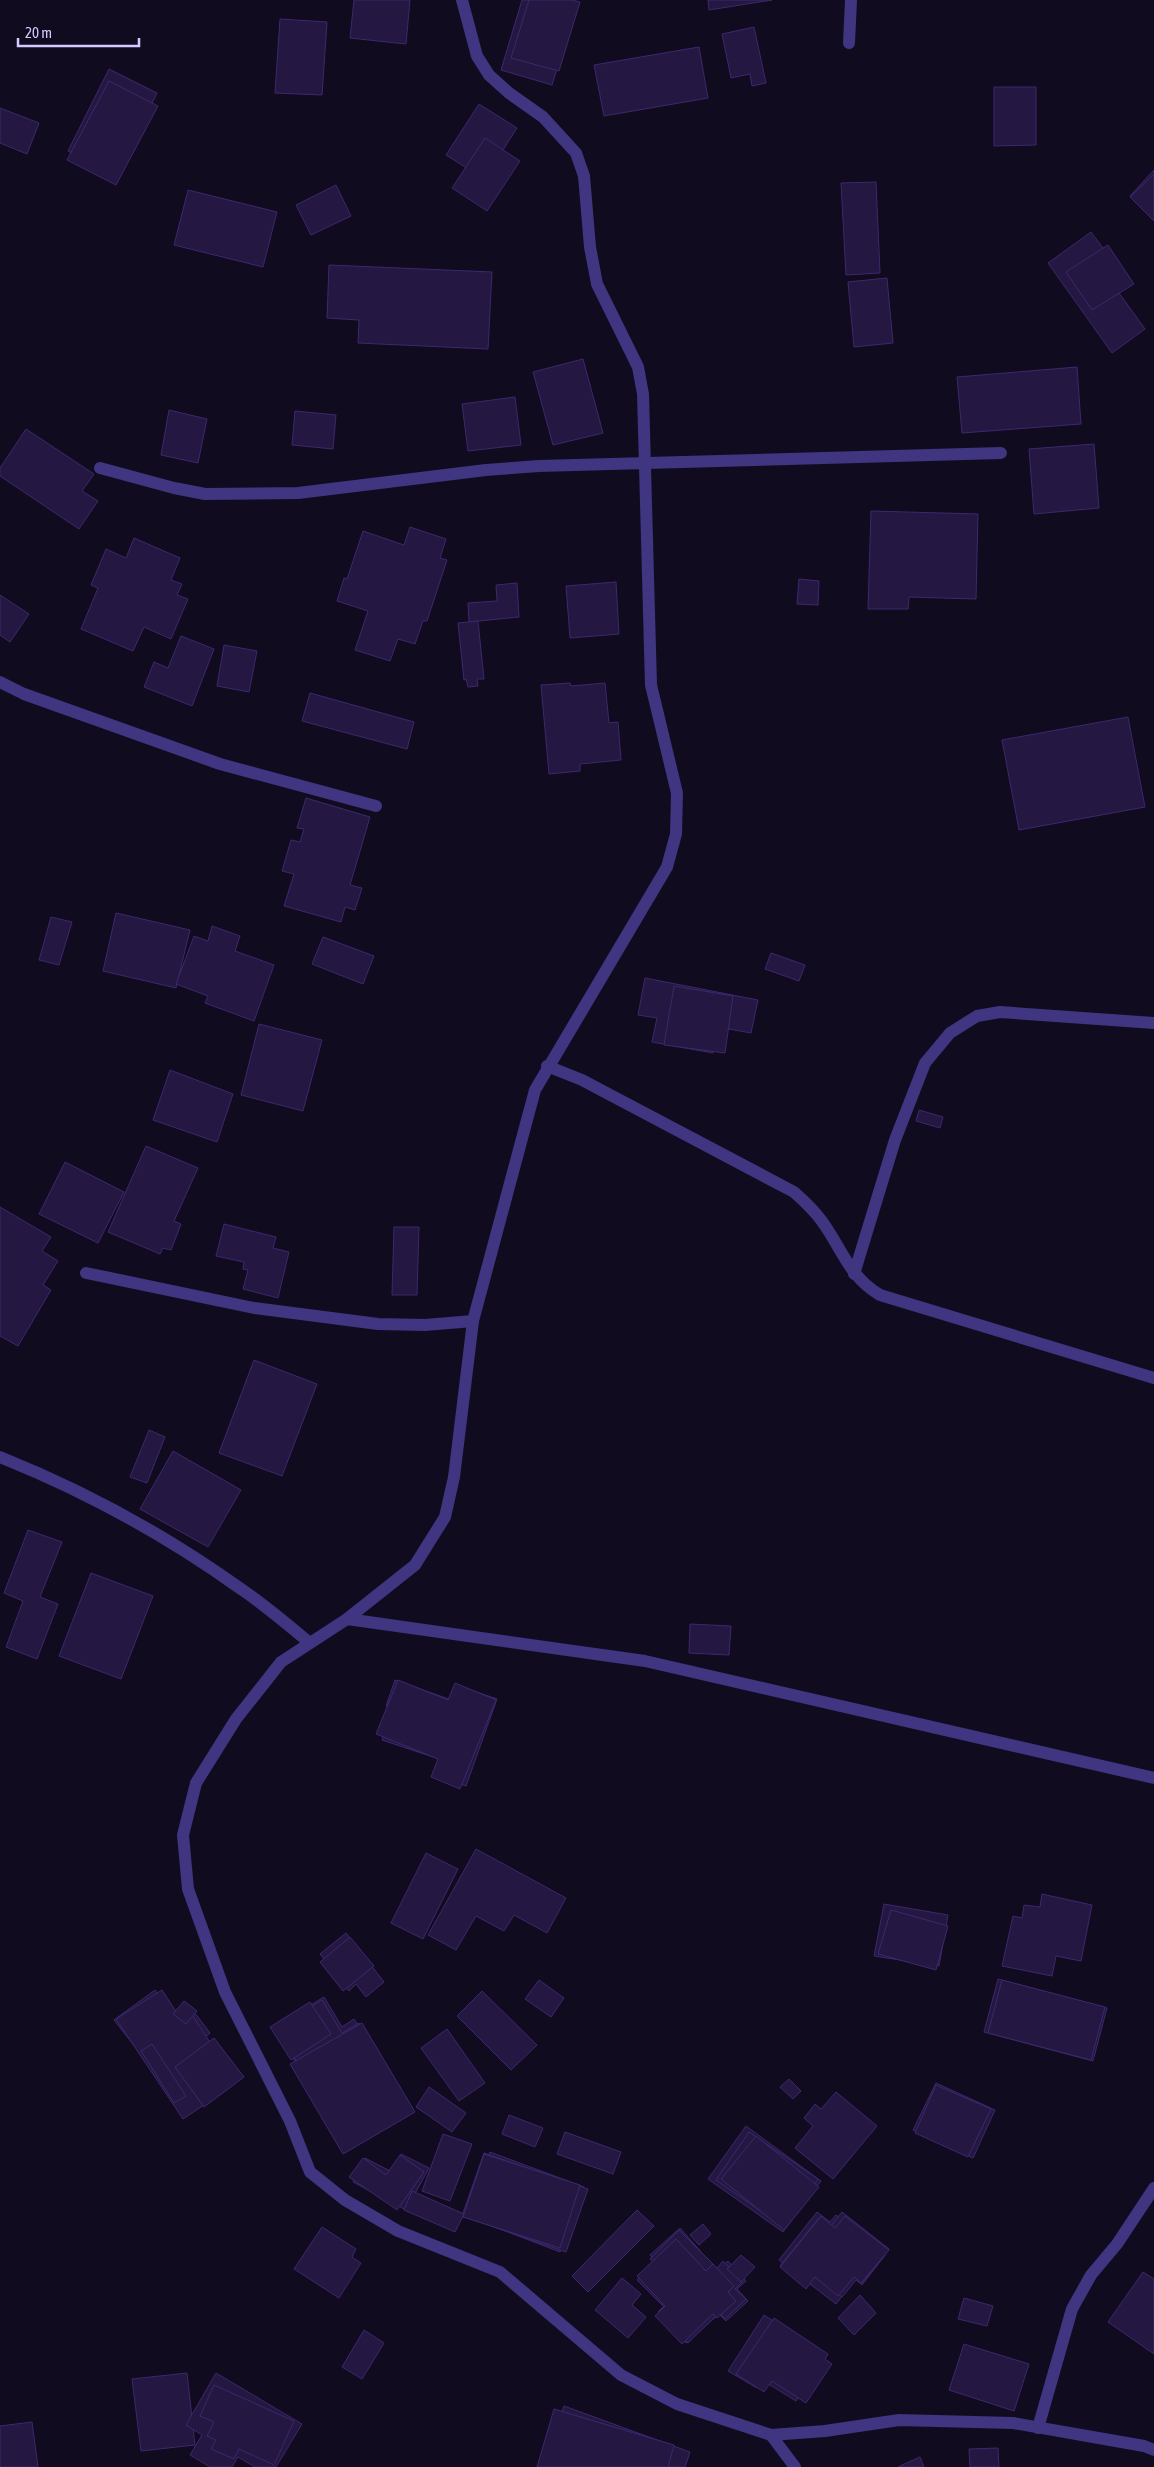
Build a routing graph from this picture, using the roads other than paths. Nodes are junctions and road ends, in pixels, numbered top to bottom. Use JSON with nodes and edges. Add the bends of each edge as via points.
{"nodes":[{"id":1,"x":462,"y":0,"type":"edge"},
{"id":2,"x":851,"y":0,"type":"edge"},
{"id":3,"x":849,"y":43,"type":"dead end"},
{"id":4,"x":1001,"y":454,"type":"dead end"},
{"id":5,"x":646,"y":462,"type":"junction"},
{"id":6,"x":100,"y":468,"type":"dead end"},
{"id":7,"x":0,"y":682,"type":"edge"},
{"id":8,"x":376,"y":806,"type":"dead end"},
{"id":9,"x":1154,"y":1023,"type":"edge"},
{"id":10,"x":547,"y":1066,"type":"junction"},
{"id":11,"x":86,"y":1273,"type":"dead end"},
{"id":12,"x":854,"y":1274,"type":"junction"},
{"id":13,"x":473,"y":1321,"type":"junction"},
{"id":14,"x":1154,"y":1378,"type":"edge"},
{"id":15,"x":0,"y":1457,"type":"edge"},
{"id":16,"x":347,"y":1619,"type":"junction"},
{"id":17,"x":310,"y":1643,"type":"junction"},
{"id":18,"x":1154,"y":1778,"type":"edge"},
{"id":19,"x":1154,"y":2188,"type":"edge"},
{"id":20,"x":1038,"y":2428,"type":"junction"},
{"id":21,"x":771,"y":2435,"type":"junction"},
{"id":22,"x":1154,"y":2450,"type":"edge"},
{"id":23,"x":795,"y":2467,"type":"edge"}],
"edges":[{"from":1,"to":5,"type":"street","via":[[477,56],[489,75],[543,117],[576,153],[584,176],[590,247],[597,284],[638,367],[643,394]]},
{"from":2,"to":3,"type":"street"},
{"from":4,"to":5,"type":"street"},
{"from":5,"to":6,"type":"street","via":[[486,470],[298,493],[205,494]]},
{"from":5,"to":10,"type":"street","via":[[651,685],[677,793],[676,834],[667,867]]},
{"from":7,"to":8,"type":"street","via":[[24,694],[220,764]]},
{"from":9,"to":12,"type":"street","via":[[1000,1012],[977,1016],[950,1032],[926,1063],[895,1140]]},
{"from":10,"to":12,"type":"street","via":[[582,1080],[794,1192],[821,1220]]},
{"from":10,"to":13,"type":"street","via":[[535,1090]]},
{"from":11,"to":13,"type":"street","via":[[254,1308],[378,1324],[424,1326]]},
{"from":12,"to":14,"type":"street","via":[[864,1286],[880,1295]]},
{"from":13,"to":16,"type":"street","via":[[454,1477],[445,1517],[415,1565]]},
{"from":15,"to":17,"type":"street","via":[[56,1479],[156,1534],[242,1589]]},
{"from":16,"to":17,"type":"street"},
{"from":16,"to":18,"type":"street","via":[[646,1661]]},
{"from":17,"to":21,"type":"street","via":[[281,1662],[236,1719],[196,1783],[183,1835],[188,1889],[225,1992],[290,2121],[310,2172],[345,2200],[398,2231],[500,2272],[621,2375],[677,2404]]},
{"from":19,"to":20,"type":"street","via":[[1117,2244],[1091,2275],[1072,2309]]},
{"from":20,"to":21,"type":"street","via":[[1013,2423],[899,2420]]},
{"from":20,"to":22,"type":"street"},
{"from":21,"to":23,"type":"street"}]}
